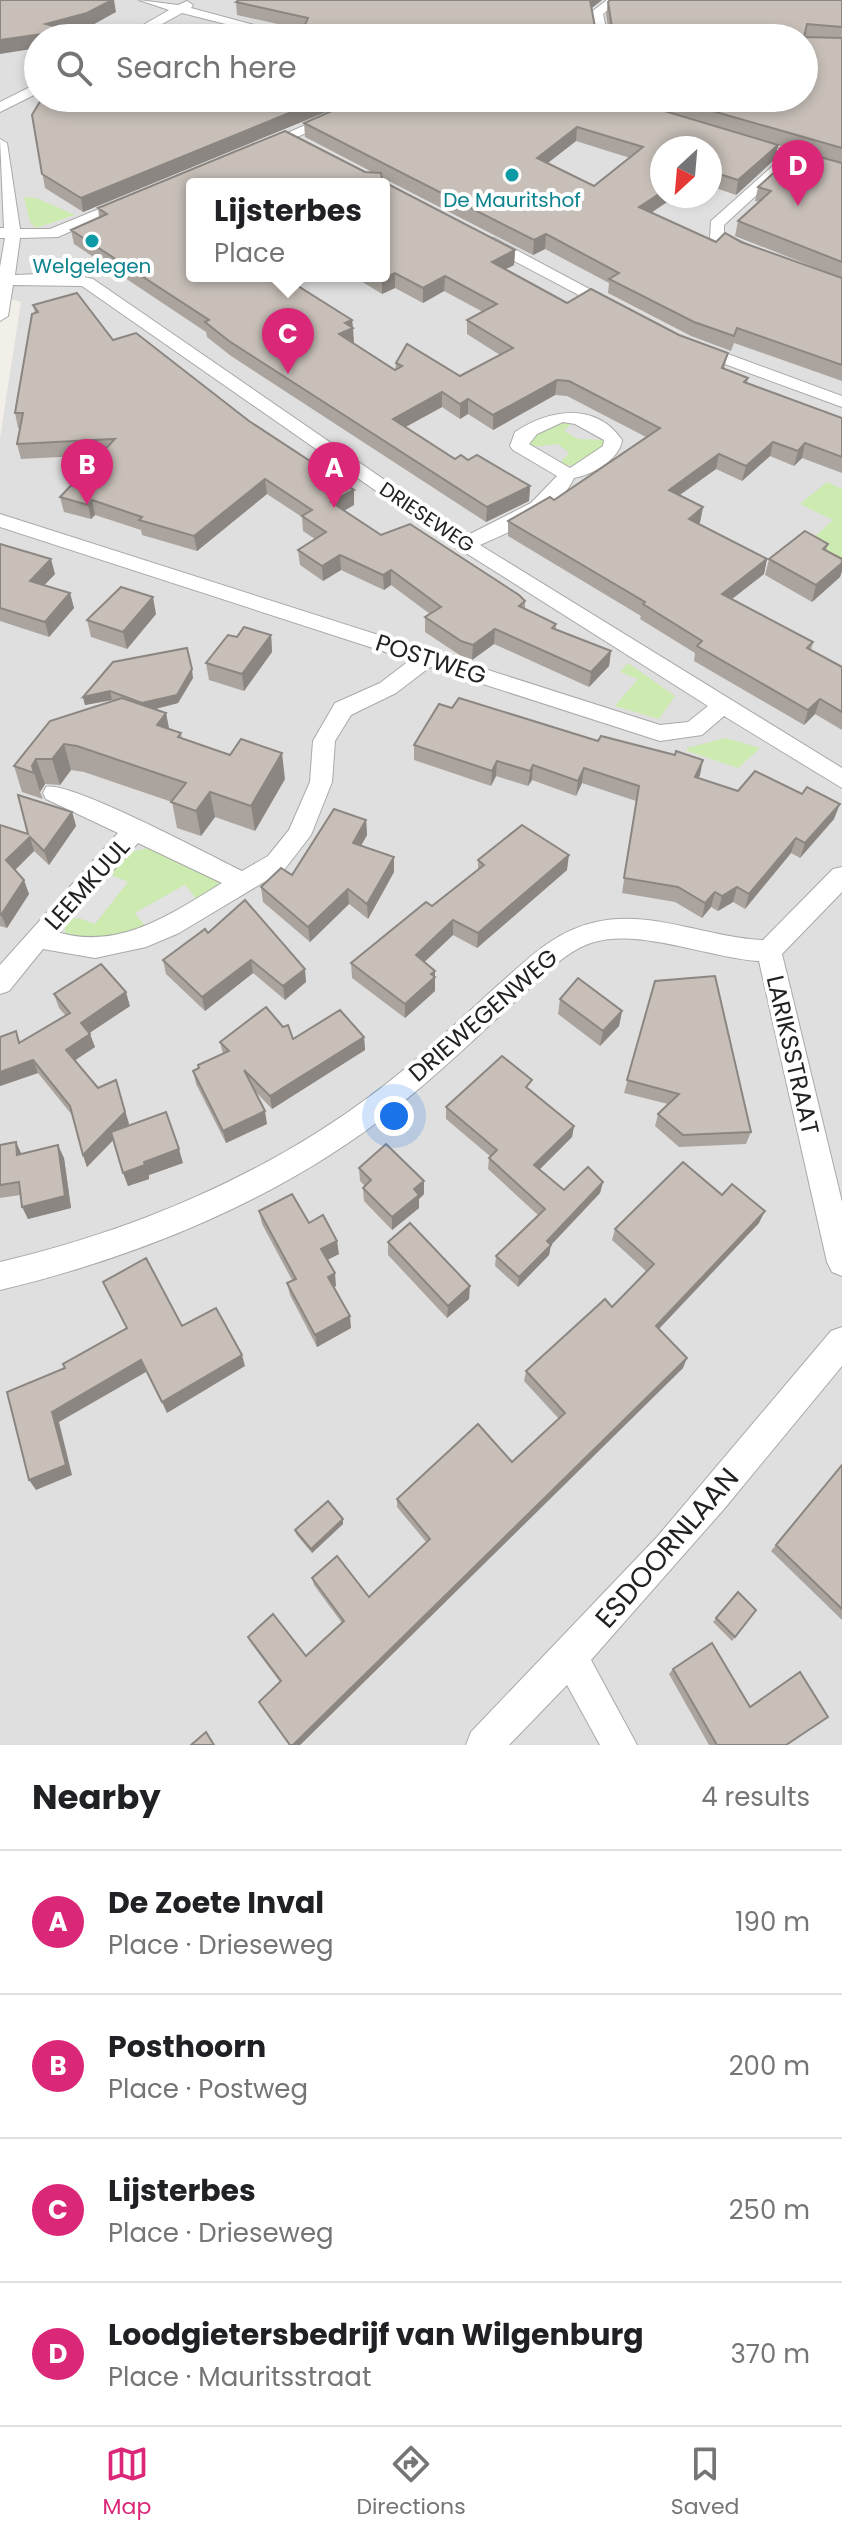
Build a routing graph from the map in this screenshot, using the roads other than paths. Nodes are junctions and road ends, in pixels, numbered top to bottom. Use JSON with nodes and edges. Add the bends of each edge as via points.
{"nodes":[{"id":1,"x":145,"y":0,"type":"edge"},
{"id":2,"x":196,"y":0,"type":"edge"},
{"id":3,"x":615,"y":0,"type":"edge"},
{"id":4,"x":179,"y":9,"type":"junction"},
{"id":5,"x":152,"y":24,"type":"edge"},
{"id":6,"x":240,"y":24,"type":"edge"},
{"id":7,"x":599,"y":24,"type":"edge"},
{"id":8,"x":24,"y":95,"type":"edge"},
{"id":9,"x":0,"y":108,"type":"edge"},
{"id":10,"x":351,"y":112,"type":"edge"},
{"id":11,"x":730,"y":139,"type":"edge"},
{"id":12,"x":0,"y":143,"type":"edge"},
{"id":13,"x":243,"y":155,"type":"edge"},
{"id":14,"x":791,"y":157,"type":"junction"},
{"id":15,"x":842,"y":171,"type":"edge"},
{"id":16,"x":140,"y":197,"type":"edge"},
{"id":17,"x":466,"y":229,"type":"edge"},
{"id":18,"x":6,"y":235,"type":"edge"},
{"id":19,"x":760,"y":256,"type":"edge"},
{"id":20,"x":7,"y":280,"type":"junction"},
{"id":21,"x":630,"y":315,"type":"edge"},
{"id":22,"x":0,"y":316,"type":"edge"},
{"id":23,"x":684,"y":343,"type":"edge"},
{"id":24,"x":842,"y":402,"type":"edge"},
{"id":25,"x":567,"y":474,"type":"junction"},
{"id":26,"x":0,"y":520,"type":"edge"},
{"id":27,"x":465,"y":544,"type":"junction"},
{"id":28,"x":427,"y":658,"type":"junction"},
{"id":29,"x":722,"y":706,"type":"junction"},
{"id":30,"x":842,"y":779,"type":"edge"},
{"id":31,"x":54,"y":793,"type":"dead end"},
{"id":32,"x":135,"y":831,"type":"junction"},
{"id":33,"x":842,"y":876,"type":"edge"},
{"id":34,"x":243,"y":882,"type":"junction"},
{"id":35,"x":38,"y":937,"type":"junction"},
{"id":36,"x":769,"y":951,"type":"junction"},
{"id":37,"x":0,"y":983,"type":"edge"},
{"id":38,"x":842,"y":1262,"type":"edge"},
{"id":39,"x":0,"y":1276,"type":"edge"},
{"id":40,"x":842,"y":1342,"type":"edge"},
{"id":41,"x":571,"y":1658,"type":"junction"},
{"id":42,"x":484,"y":1745,"type":"edge"},
{"id":43,"x":619,"y":1745,"type":"edge"}],
"edges":[{"from":1,"to":4,"type":"street"},
{"from":2,"to":4,"type":"street"},
{"from":3,"to":7,"type":"street","via":[[596,13]]},
{"from":4,"to":5,"type":"street"},
{"from":4,"to":6,"type":"street"},
{"from":8,"to":9,"type":"street"},
{"from":10,"to":13,"type":"street","via":[[294,140]]},
{"from":11,"to":14,"type":"street"},
{"from":12,"to":18,"type":"street"},
{"from":14,"to":15,"type":"street"},
{"from":14,"to":19,"type":"street","via":[[716,224],[716,235]]},
{"from":16,"to":18,"type":"street","via":[[52,234]]},
{"from":17,"to":21,"type":"street"},
{"from":18,"to":20,"type":"street"},
{"from":20,"to":22,"type":"street"},
{"from":20,"to":27,"type":"street","name":"DRIESEWEG","via":[[87,282]]},
{"from":23,"to":24,"type":"street"},
{"from":25,"to":25,"type":"street","via":[[592,465],[612,448],[613,440],[576,416],[556,415],[518,441],[525,451]]},
{"from":25,"to":27,"type":"street","via":[[562,486],[529,513]]},
{"from":26,"to":28,"type":"street","name":"POSTWEG"},
{"from":27,"to":29,"type":"street","name":"DRIESEWEG"},
{"from":28,"to":29,"type":"street","name":"POSTWEG","via":[[660,733],[694,729]]},
{"from":28,"to":34,"type":"street","name":"LEEMKUUL","via":[[388,688],[343,709],[324,741],[321,782],[299,835],[276,863]]},
{"from":29,"to":30,"type":"street"},
{"from":31,"to":32,"type":"street","name":"LEEMKUUL"},
{"from":32,"to":34,"type":"street","name":"LEEMKUUL"},
{"from":32,"to":35,"type":"street","name":"LEEMKUUL"},
{"from":33,"to":36,"type":"street","name":"LARIKSSTRAAT"},
{"from":34,"to":35,"type":"street","name":"LEEMKUUL","via":[[124,946],[86,950]]},
{"from":35,"to":37,"type":"street","name":"LEEMKUUL"},
{"from":36,"to":38,"type":"street","name":"LARIKSSTRAAT"},
{"from":36,"to":39,"type":"street","name":"DRIEWEGENWEG","via":[[735,951],[621,931],[582,935],[560,946],[379,1106],[330,1139],[168,1220],[94,1249]]},
{"from":40,"to":41,"type":"street","name":"ESDOORNLAAN"},
{"from":41,"to":42,"type":"street","name":"ESDOORNLAAN"},
{"from":41,"to":43,"type":"street"}]}
